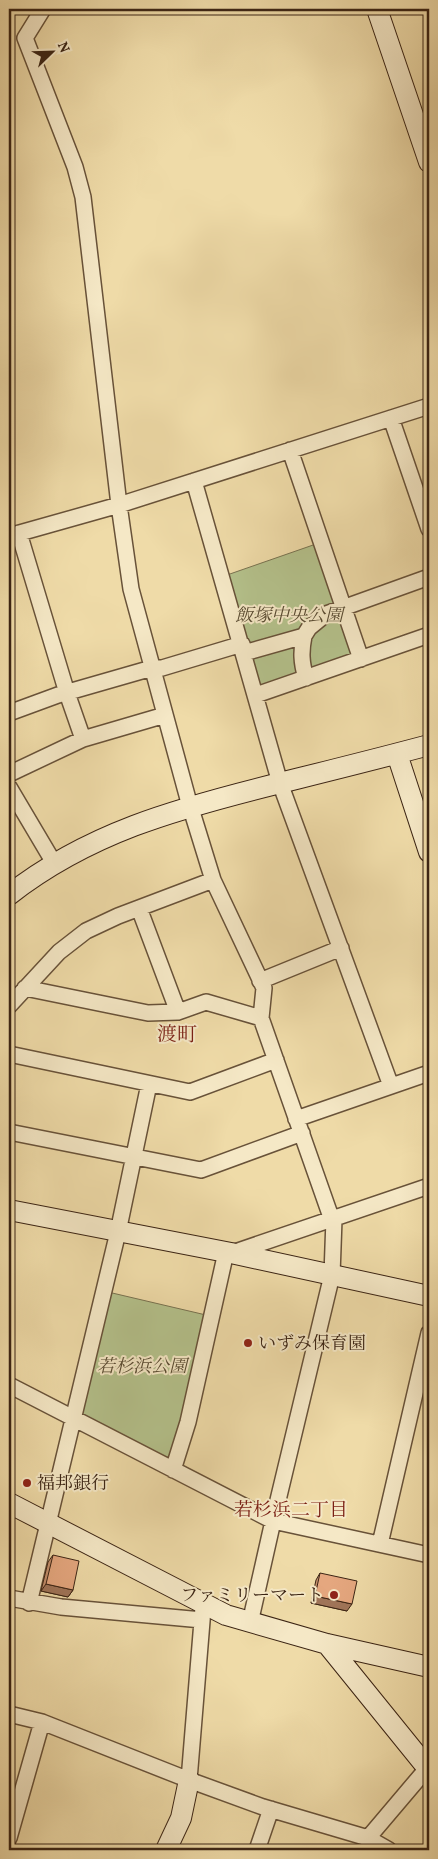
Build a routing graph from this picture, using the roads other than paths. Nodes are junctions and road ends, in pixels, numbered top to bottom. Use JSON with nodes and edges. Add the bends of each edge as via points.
{"nodes":[{"id":1,"x":43,"y":9,"type":"edge"},
{"id":2,"x":377,"y":9,"type":"edge"},
{"id":3,"x":429,"y":162,"type":"edge"},
{"id":4,"x":429,"y":406,"type":"edge"},
{"id":5,"x":391,"y":418,"type":"junction"},
{"id":6,"x":290,"y":450,"type":"junction"},
{"id":7,"x":194,"y":481,"type":"junction"},
{"id":8,"x":119,"y":505,"type":"junction"},
{"id":9,"x":429,"y":529,"type":"edge"},
{"id":10,"x":14,"y":534,"type":"edge"},
{"id":11,"x":429,"y":577,"type":"edge"},
{"id":12,"x":344,"y":607,"type":"junction"},
{"id":13,"x":429,"y":635,"type":"edge"},
{"id":14,"x":304,"y":636,"type":"junction"},
{"id":15,"x":243,"y":648,"type":"junction"},
{"id":16,"x":361,"y":658,"type":"junction"},
{"id":17,"x":152,"y":668,"type":"junction"},
{"id":18,"x":306,"y":678,"type":"junction"},
{"id":19,"x":67,"y":693,"type":"junction"},
{"id":20,"x":256,"y":695,"type":"junction"},
{"id":21,"x":9,"y":714,"type":"edge"},
{"id":22,"x":165,"y":715,"type":"junction"},
{"id":23,"x":83,"y":739,"type":"junction"},
{"id":24,"x":429,"y":745,"type":"edge"},
{"id":25,"x":397,"y":754,"type":"junction"},
{"id":26,"x":9,"y":774,"type":"edge"},
{"id":27,"x":280,"y":783,"type":"junction"},
{"id":28,"x":9,"y":787,"type":"edge"},
{"id":29,"x":190,"y":807,"type":"junction"},
{"id":30,"x":429,"y":852,"type":"edge"},
{"id":31,"x":54,"y":864,"type":"junction"},
{"id":32,"x":213,"y":880,"type":"junction"},
{"id":33,"x":9,"y":895,"type":"edge"},
{"id":34,"x":139,"y":908,"type":"junction"},
{"id":35,"x":340,"y":948,"type":"junction"},
{"id":36,"x":260,"y":981,"type":"junction"},
{"id":37,"x":25,"y":988,"type":"junction"},
{"id":38,"x":9,"y":1006,"type":"edge"},
{"id":39,"x":178,"y":1012,"type":"junction"},
{"id":40,"x":261,"y":1018,"type":"junction"},
{"id":41,"x":9,"y":1054,"type":"edge"},
{"id":42,"x":276,"y":1060,"type":"junction"},
{"id":43,"x":429,"y":1073,"type":"edge"},
{"id":44,"x":149,"y":1084,"type":"junction"},
{"id":45,"x":391,"y":1086,"type":"junction"},
{"id":46,"x":296,"y":1119,"type":"junction"},
{"id":47,"x":9,"y":1132,"type":"edge"},
{"id":48,"x":302,"y":1133,"type":"junction"},
{"id":49,"x":133,"y":1157,"type":"junction"},
{"id":50,"x":429,"y":1186,"type":"edge"},
{"id":51,"x":9,"y":1213,"type":"edge"},
{"id":52,"x":333,"y":1219,"type":"junction"},
{"id":53,"x":118,"y":1232,"type":"junction"},
{"id":54,"x":228,"y":1253,"type":"junction"},
{"id":55,"x":332,"y":1275,"type":"junction"},
{"id":56,"x":429,"y":1296,"type":"edge"},
{"id":57,"x":429,"y":1333,"type":"edge"},
{"id":58,"x":9,"y":1385,"type":"edge"},
{"id":59,"x":73,"y":1419,"type":"junction"},
{"id":60,"x":173,"y":1470,"type":"junction"},
{"id":61,"x":9,"y":1503,"type":"edge"},
{"id":62,"x":273,"y":1521,"type":"junction"},
{"id":63,"x":49,"y":1523,"type":"junction"},
{"id":64,"x":380,"y":1544,"type":"junction"},
{"id":65,"x":429,"y":1555,"type":"edge"},
{"id":66,"x":9,"y":1598,"type":"edge"},
{"id":67,"x":29,"y":1603,"type":"junction"},
{"id":68,"x":202,"y":1612,"type":"junction"},
{"id":69,"x":250,"y":1623,"type":"junction"},
{"id":70,"x":327,"y":1644,"type":"junction"},
{"id":71,"x":429,"y":1667,"type":"edge"},
{"id":72,"x":9,"y":1714,"type":"edge"},
{"id":73,"x":42,"y":1722,"type":"junction"},
{"id":74,"x":429,"y":1768,"type":"edge"},
{"id":75,"x":189,"y":1780,"type":"junction"},
{"id":76,"x":271,"y":1809,"type":"junction"},
{"id":77,"x":9,"y":1838,"type":"edge"},
{"id":78,"x":368,"y":1838,"type":"junction"},
{"id":79,"x":166,"y":1850,"type":"edge"},
{"id":80,"x":257,"y":1850,"type":"edge"},
{"id":81,"x":389,"y":1850,"type":"edge"}],
"edges":[{"from":1,"to":8,"type":"street","via":[[24,38],[75,167],[83,197]]},
{"from":2,"to":3,"type":"street"},
{"from":4,"to":5,"type":"street"},
{"from":5,"to":6,"type":"street"},
{"from":5,"to":9,"type":"street"},
{"from":6,"to":7,"type":"street"},
{"from":6,"to":12,"type":"street"},
{"from":7,"to":8,"type":"street"},
{"from":7,"to":15,"type":"street"},
{"from":8,"to":10,"type":"street"},
{"from":8,"to":17,"type":"street","via":[[131,589]]},
{"from":10,"to":19,"type":"street"},
{"from":11,"to":12,"type":"street"},
{"from":12,"to":14,"type":"street","via":[[316,620]]},
{"from":12,"to":16,"type":"street"},
{"from":13,"to":16,"type":"street"},
{"from":14,"to":15,"type":"street"},
{"from":14,"to":18,"type":"street","via":[[301,650]]},
{"from":15,"to":17,"type":"street"},
{"from":15,"to":20,"type":"street"},
{"from":16,"to":18,"type":"street"},
{"from":17,"to":19,"type":"street"},
{"from":17,"to":22,"type":"street"},
{"from":18,"to":20,"type":"street"},
{"from":19,"to":21,"type":"street"},
{"from":19,"to":23,"type":"street"},
{"from":20,"to":27,"type":"street"},
{"from":22,"to":23,"type":"street"},
{"from":22,"to":29,"type":"street"},
{"from":23,"to":26,"type":"street"},
{"from":24,"to":25,"type":"street"},
{"from":25,"to":27,"type":"street"},
{"from":25,"to":30,"type":"street"},
{"from":27,"to":29,"type":"street"},
{"from":27,"to":35,"type":"street"},
{"from":28,"to":31,"type":"street"},
{"from":29,"to":31,"type":"street","via":[[119,832]]},
{"from":29,"to":32,"type":"street"},
{"from":31,"to":33,"type":"street"},
{"from":32,"to":34,"type":"street"},
{"from":32,"to":36,"type":"street"},
{"from":34,"to":37,"type":"street","via":[[86,931],[59,952]]},
{"from":34,"to":39,"type":"street"},
{"from":35,"to":36,"type":"street"},
{"from":35,"to":45,"type":"street"},
{"from":36,"to":40,"type":"street","via":[[264,988]]},
{"from":37,"to":38,"type":"street"},
{"from":37,"to":39,"type":"street","via":[[148,1013]]},
{"from":39,"to":40,"type":"street","via":[[206,1002]]},
{"from":40,"to":42,"type":"street"},
{"from":41,"to":44,"type":"street"},
{"from":42,"to":44,"type":"street","via":[[190,1092]]},
{"from":42,"to":46,"type":"street"},
{"from":43,"to":45,"type":"street"},
{"from":44,"to":49,"type":"street"},
{"from":45,"to":46,"type":"street"},
{"from":46,"to":48,"type":"street"},
{"from":47,"to":49,"type":"street"},
{"from":48,"to":49,"type":"street","via":[[200,1170]]},
{"from":48,"to":52,"type":"street"},
{"from":49,"to":53,"type":"street"},
{"from":50,"to":52,"type":"street"},
{"from":51,"to":53,"type":"street"},
{"from":52,"to":54,"type":"street"},
{"from":52,"to":55,"type":"street"},
{"from":53,"to":54,"type":"street"},
{"from":53,"to":59,"type":"street"},
{"from":54,"to":55,"type":"street"},
{"from":54,"to":60,"type":"street","via":[[188,1422]]},
{"from":55,"to":56,"type":"street"},
{"from":55,"to":62,"type":"street"},
{"from":57,"to":64,"type":"street"},
{"from":58,"to":59,"type":"street"},
{"from":59,"to":60,"type":"street"},
{"from":59,"to":63,"type":"street"},
{"from":60,"to":62,"type":"street"},
{"from":61,"to":63,"type":"street"},
{"from":62,"to":64,"type":"street"},
{"from":62,"to":69,"type":"street"},
{"from":63,"to":67,"type":"street"},
{"from":63,"to":68,"type":"street"},
{"from":64,"to":65,"type":"street"},
{"from":66,"to":67,"type":"street"},
{"from":67,"to":68,"type":"street"},
{"from":68,"to":69,"type":"street"},
{"from":68,"to":75,"type":"street"},
{"from":69,"to":70,"type":"street"},
{"from":70,"to":71,"type":"street"},
{"from":70,"to":74,"type":"street"},
{"from":72,"to":73,"type":"street"},
{"from":73,"to":75,"type":"street"},
{"from":73,"to":77,"type":"street"},
{"from":74,"to":78,"type":"street"},
{"from":75,"to":76,"type":"street"},
{"from":75,"to":79,"type":"street","via":[[181,1818]]},
{"from":76,"to":78,"type":"street"},
{"from":76,"to":80,"type":"street"},
{"from":78,"to":81,"type":"street"}]}
